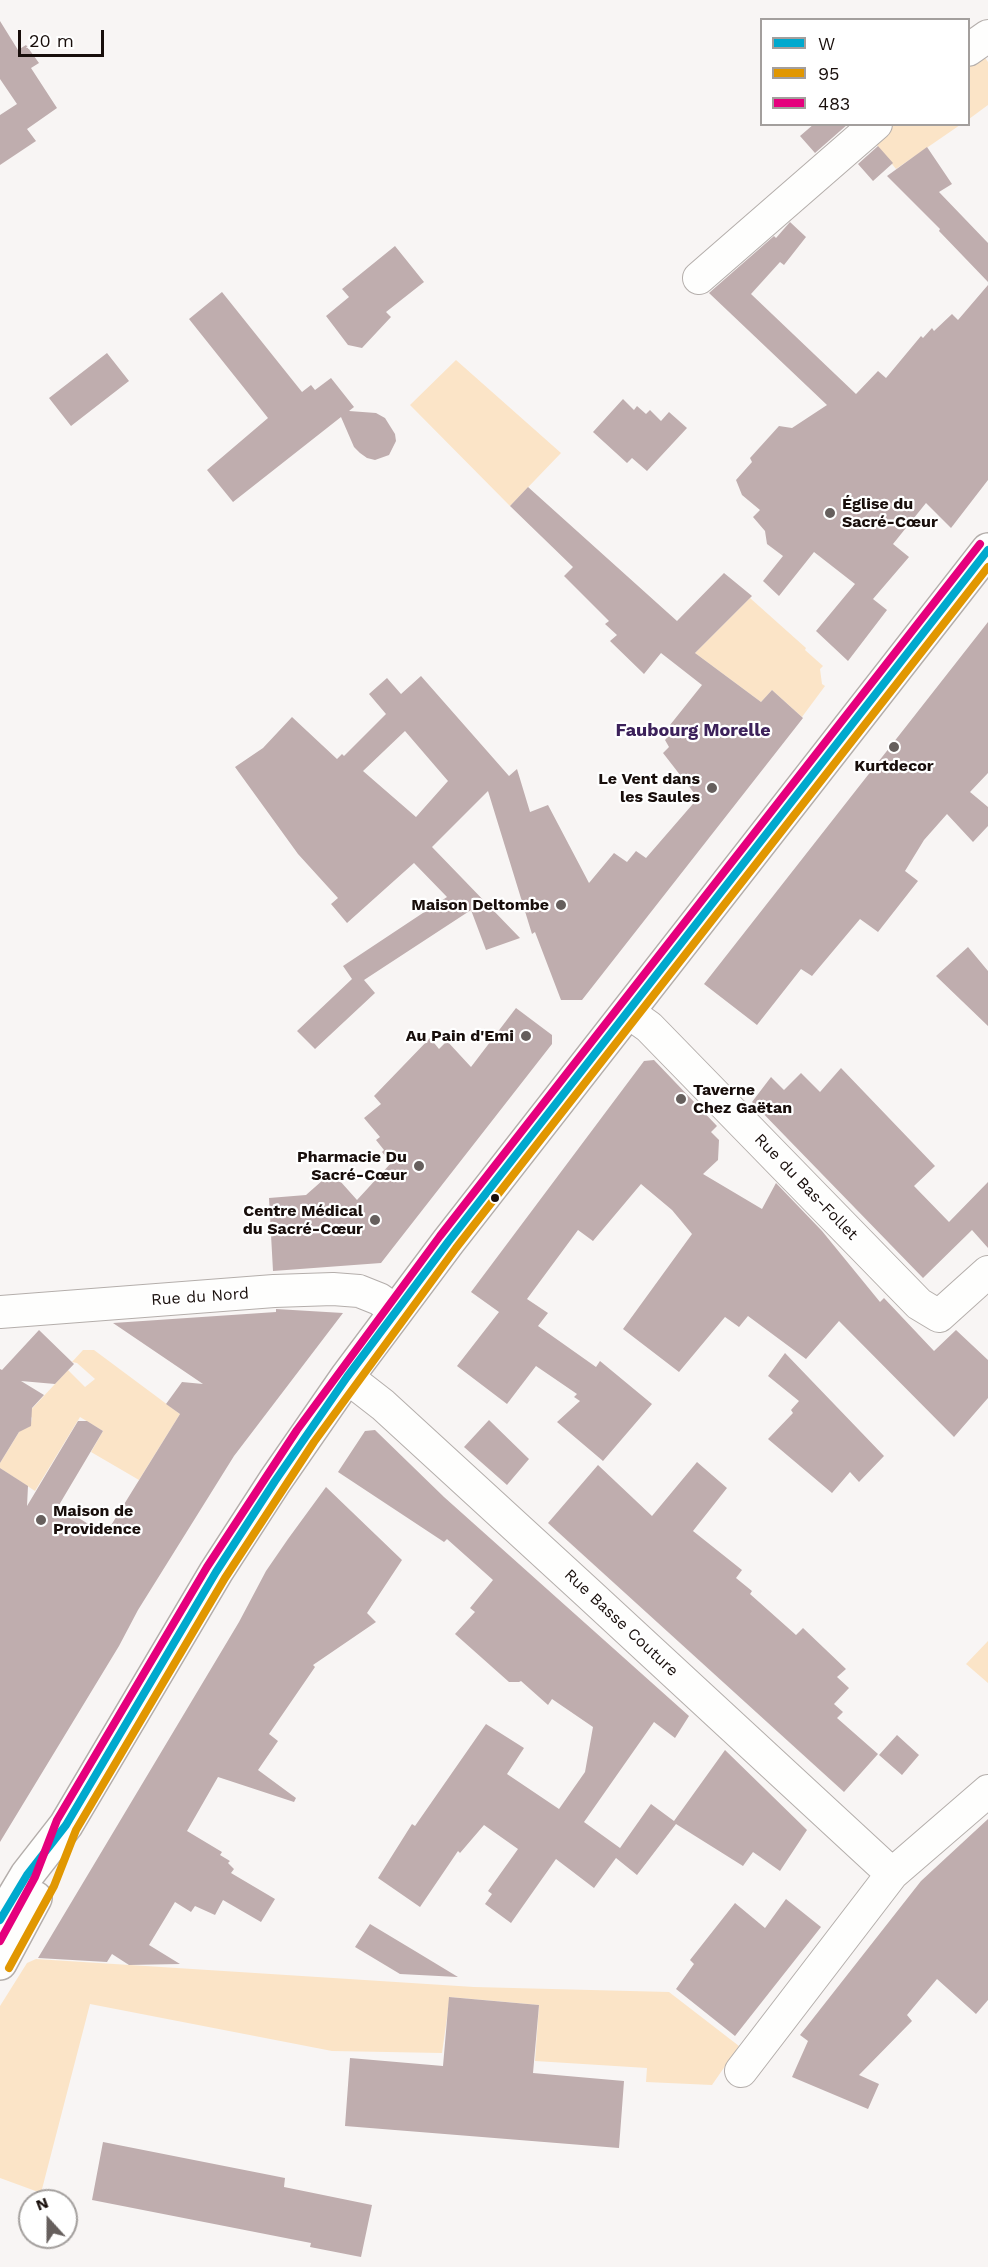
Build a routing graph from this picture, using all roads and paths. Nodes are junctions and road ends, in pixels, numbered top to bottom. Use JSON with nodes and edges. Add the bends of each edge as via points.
{"nodes":[{"id":1,"x":988,"y":36,"type":"edge"},
{"id":2,"x":970,"y":50,"type":"edge"},
{"id":3,"x":874,"y":126,"type":"edge"},
{"id":4,"x":699,"y":278,"type":"dead end"},
{"id":5,"x":988,"y":550,"type":"edge"},
{"id":6,"x":628,"y":1012,"type":"junction"},
{"id":7,"x":988,"y":1272,"type":"edge"},
{"id":8,"x":396,"y":1311,"type":"junction"},
{"id":9,"x":0,"y":1312,"type":"edge"},
{"id":10,"x":347,"y":1377,"type":"junction"},
{"id":11,"x":988,"y":1791,"type":"edge"},
{"id":12,"x":66,"y":1825,"type":"junction"},
{"id":13,"x":892,"y":1874,"type":"junction"},
{"id":14,"x":0,"y":1920,"type":"edge"},
{"id":15,"x":0,"y":1963,"type":"edge"},
{"id":16,"x":741,"y":2071,"type":"dead end"}],
"edges":[{"from":1,"to":2,"type":"street"},
{"from":3,"to":4,"type":"street"},
{"from":5,"to":6,"type":"main road"},
{"from":6,"to":7,"type":"street","name":"Rue du Bas-Follet","via":[[650,1027],[919,1304],[939,1316]]},
{"from":6,"to":8,"type":"main road"},
{"from":8,"to":9,"type":"street","name":"Rue du Nord","via":[[359,1291],[333,1289]]},
{"from":8,"to":10,"type":"main road"},
{"from":10,"to":12,"type":"main road","via":[[216,1572]]},
{"from":10,"to":13,"type":"street","name":"Rue Basse Couture"},
{"from":11,"to":13,"type":"street"},
{"from":12,"to":14,"type":"main road","via":[[27,1875]]},
{"from":12,"to":15,"type":"main road","via":[[45,1881]]},
{"from":13,"to":16,"type":"street"}]}
